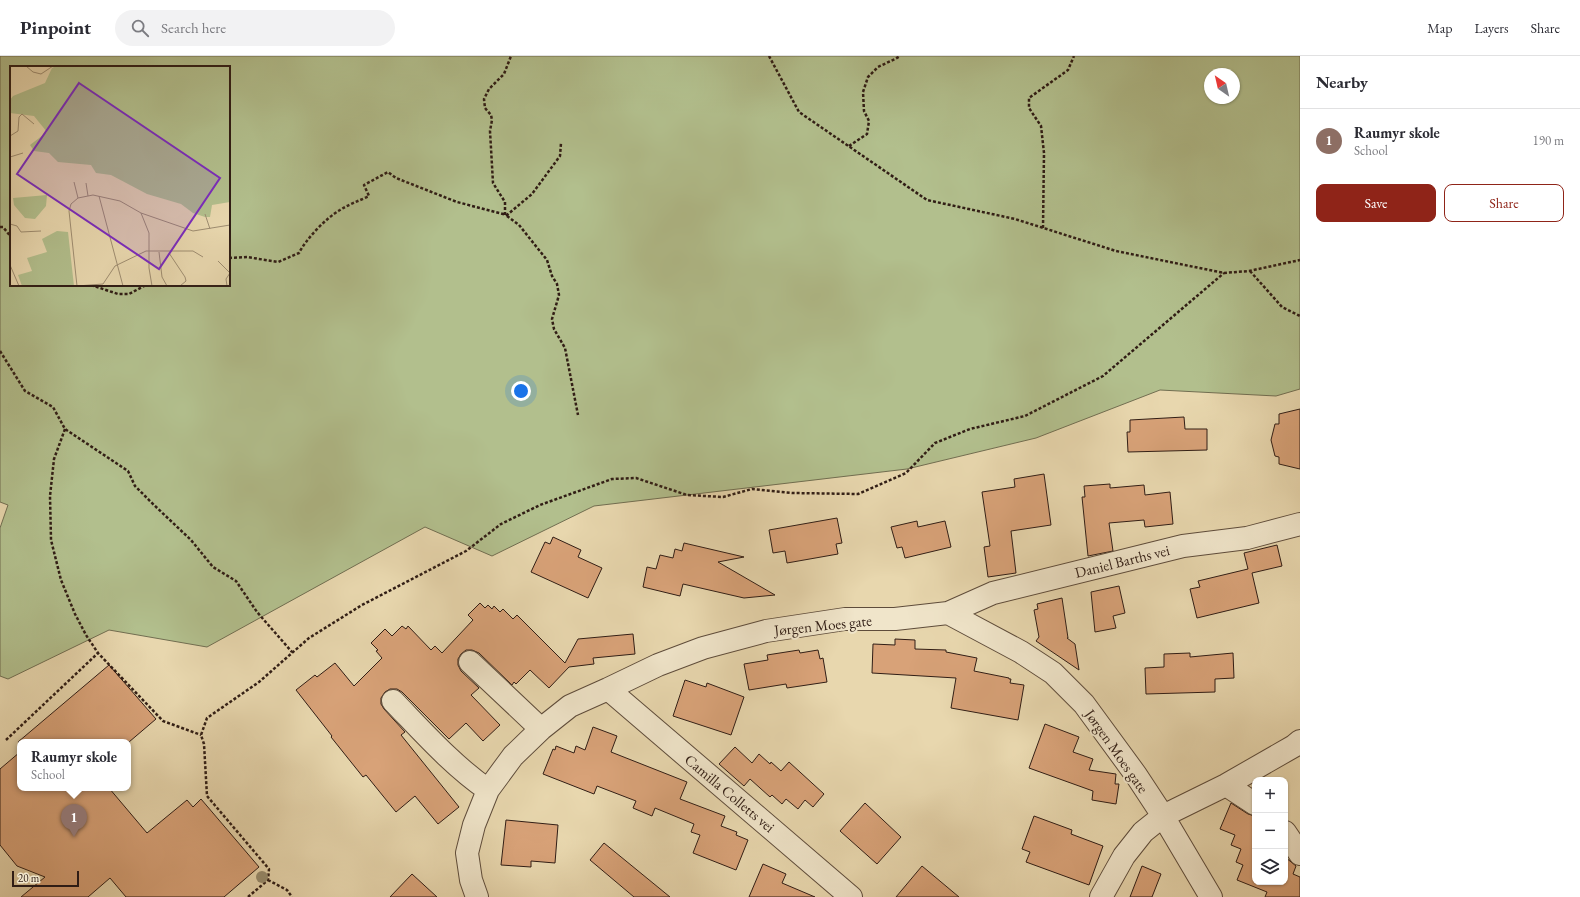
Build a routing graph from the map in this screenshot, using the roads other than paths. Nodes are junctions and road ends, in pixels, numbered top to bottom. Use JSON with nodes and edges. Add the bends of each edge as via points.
{"nodes":[{"id":1,"x":1300,"y":524,"type":"edge"},
{"id":2,"x":948,"y":613,"type":"junction"},
{"id":3,"x":470,"y":662,"type":"dead end"},
{"id":4,"x":608,"y":689,"type":"junction"},
{"id":5,"x":393,"y":701,"type":"dead end"},
{"id":6,"x":541,"y":729,"type":"junction"},
{"id":7,"x":1298,"y":746,"type":"edge"},
{"id":8,"x":1226,"y":785,"type":"junction"},
{"id":9,"x":488,"y":790,"type":"junction"},
{"id":10,"x":1252,"y":802,"type":"edge"},
{"id":11,"x":1163,"y":816,"type":"junction"},
{"id":12,"x":1288,"y":836,"type":"edge"},
{"id":13,"x":1300,"y":854,"type":"edge"},
{"id":14,"x":477,"y":897,"type":"edge"},
{"id":15,"x":851,"y":897,"type":"edge"},
{"id":16,"x":1101,"y":897,"type":"edge"},
{"id":17,"x":1211,"y":897,"type":"edge"}],
"edges":[{"from":1,"to":2,"type":"street","name":"Daniel Barths vei","via":[[1247,538],[1183,546],[993,593]]},
{"from":2,"to":4,"type":"street","name":"Jørgen Moes gate","via":[[845,620],[766,632],[703,648],[658,665]]},
{"from":2,"to":11,"type":"street","name":"Jørgen Moes gate","via":[[1053,672],[1084,704]]},
{"from":3,"to":6,"type":"street"},
{"from":4,"to":6,"type":"street","name":"Jørgen Moes gate","via":[[570,706]]},
{"from":4,"to":15,"type":"street","name":"Camilla Colletts vei"},
{"from":5,"to":9,"type":"street","via":[[470,778]]},
{"from":6,"to":9,"type":"street","name":"Jørgen Moes gate","via":[[513,756]]},
{"from":7,"to":8,"type":"street"},
{"from":8,"to":10,"type":"street"},
{"from":8,"to":11,"type":"street"},
{"from":9,"to":14,"type":"street","name":"Jørgen Moes gate","via":[[474,825],[467,853],[471,880]]},
{"from":11,"to":16,"type":"street","via":[[1143,832],[1124,856]]},
{"from":11,"to":17,"type":"street","name":"Jørgen Moes gate"},
{"from":12,"to":13,"type":"street"}]}
